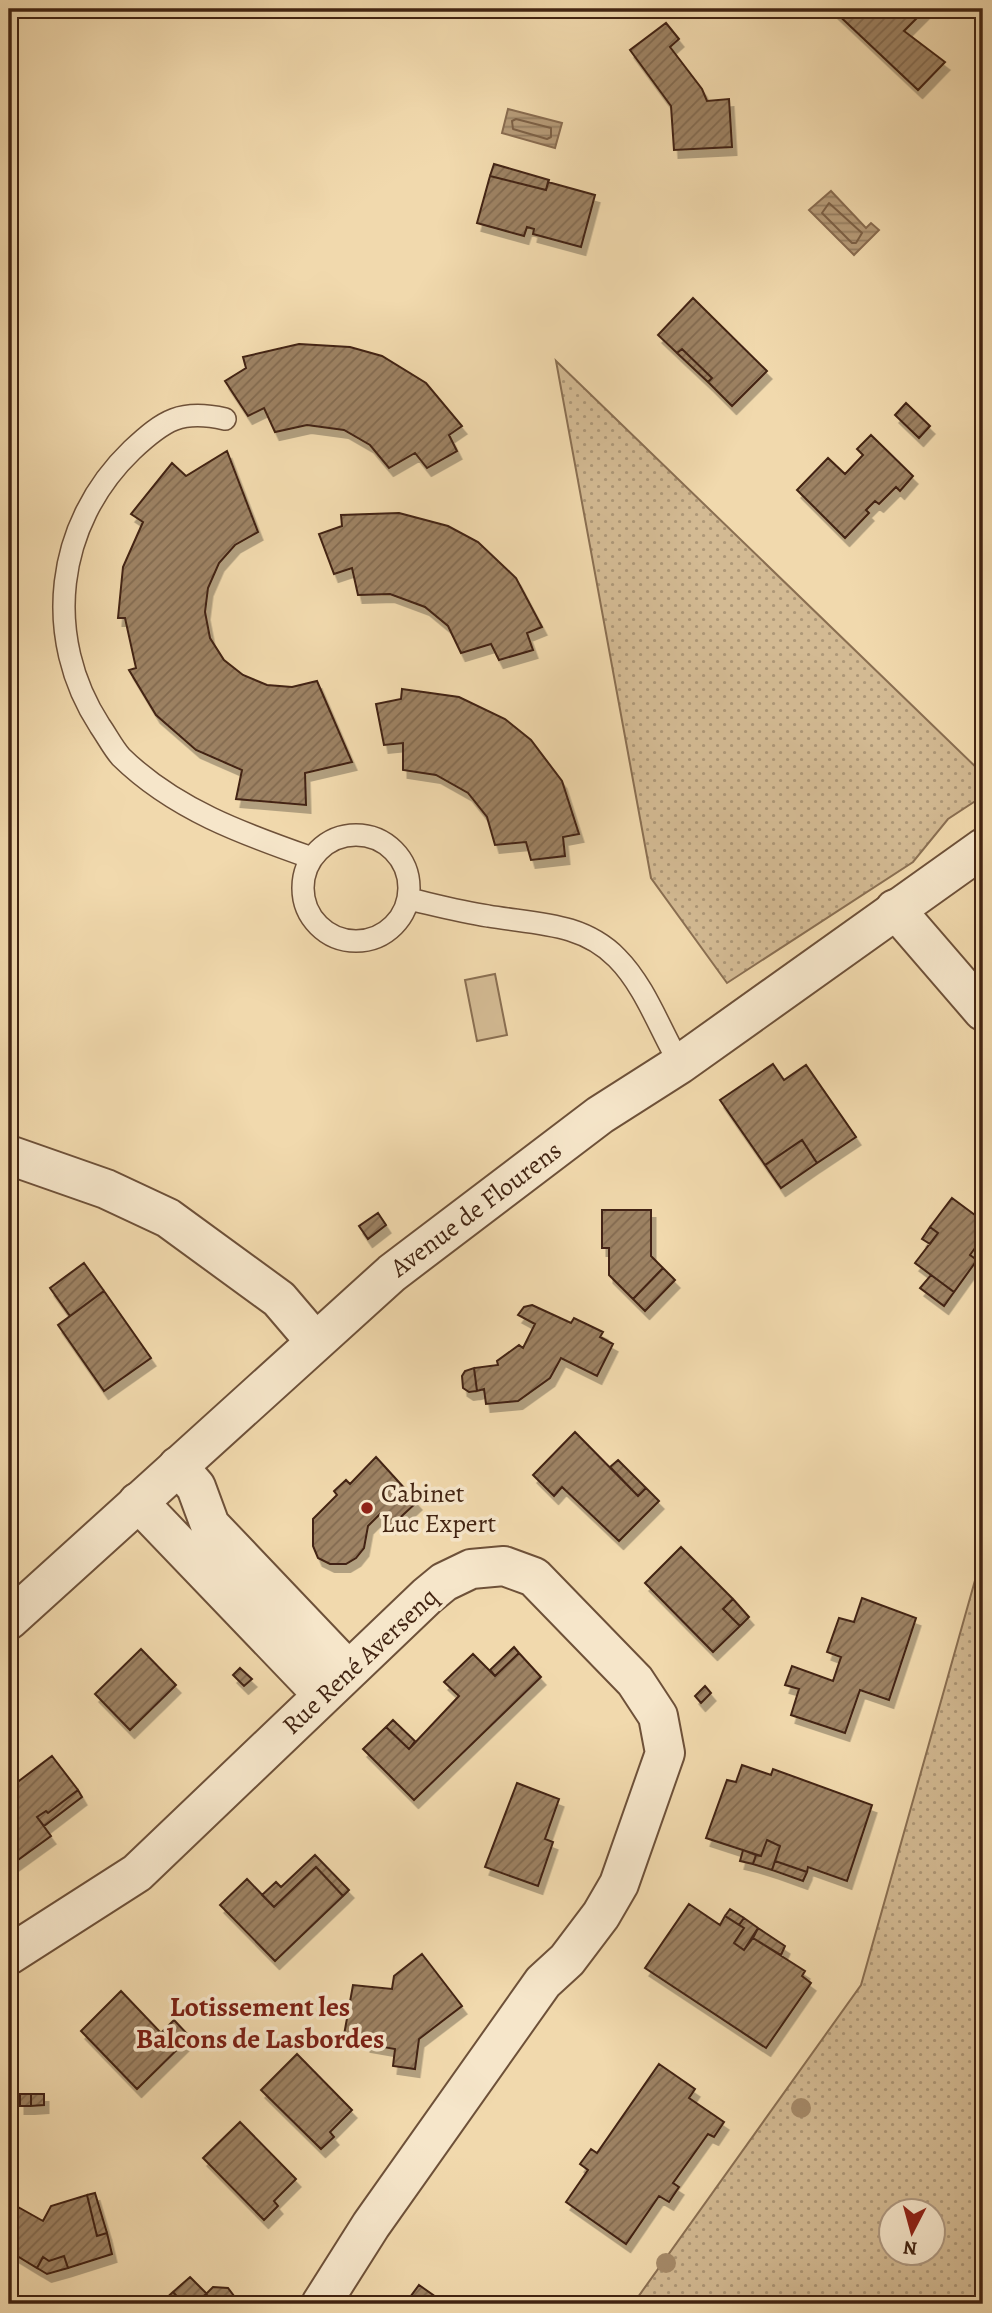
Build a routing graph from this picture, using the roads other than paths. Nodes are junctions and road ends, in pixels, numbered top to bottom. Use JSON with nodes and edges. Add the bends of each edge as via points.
{"nodes":[{"id":1,"x":225,"y":419,"type":"dead end"},
{"id":2,"x":983,"y":848,"type":"edge"},
{"id":3,"x":312,"y":858,"type":"junction"},
{"id":4,"x":409,"y":898,"type":"junction"},
{"id":5,"x":895,"y":909,"type":"junction"},
{"id":6,"x":983,"y":1011,"type":"edge"},
{"id":7,"x":680,"y":1064,"type":"junction"},
{"id":8,"x":9,"y":1155,"type":"edge"},
{"id":9,"x":314,"y":1340,"type":"junction"},
{"id":10,"x":178,"y":1466,"type":"junction"},
{"id":11,"x":138,"y":1502,"type":"junction"},
{"id":12,"x":9,"y":1620,"type":"edge"},
{"id":13,"x":335,"y":1682,"type":"junction"},
{"id":14,"x":9,"y":1955,"type":"edge"},
{"id":15,"x":321,"y":2304,"type":"edge"}],
"edges":[{"from":1,"to":3,"type":"lane","via":[[197,413],[158,426],[114,467],[87,507],[69,550],[64,605],[68,655],[85,703],[119,755],[165,794],[239,833]]},
{"from":2,"to":5,"type":"street","name":"Avenue de Flourens"},
{"from":3,"to":4,"type":"lane","via":[[327,843],[346,835],[367,835],[402,858],[409,877]]},
{"from":3,"to":4,"type":"lane","via":[[304,877],[304,898],[312,917],[326,932],[345,940],[367,940],[386,932],[401,918]]},
{"from":4,"to":7,"type":"lane","via":[[487,916],[566,927],[594,939],[618,958]]},
{"from":5,"to":6,"type":"street"},
{"from":5,"to":7,"type":"street","name":"Avenue de Flourens"},
{"from":7,"to":9,"type":"street","name":"Avenue de Flourens","via":[[600,1115],[512,1181]]},
{"from":8,"to":9,"type":"street","via":[[106,1189],[168,1218],[279,1299]]},
{"from":9,"to":10,"type":"street","name":"Avenue de Flourens"},
{"from":10,"to":11,"type":"street","name":"Avenue de Flourens"},
{"from":10,"to":13,"type":"street","via":[[196,1487],[210,1525]]},
{"from":11,"to":12,"type":"street","name":"Avenue de Flourens"},
{"from":11,"to":13,"type":"street"},
{"from":13,"to":14,"type":"street","name":"Rue René Aversenq","via":[[137,1873]]},
{"from":13,"to":15,"type":"street","name":"Rue René Aversenq","via":[[444,1582],[471,1569],[504,1566],[534,1577],[635,1681],[658,1716],[664,1753],[619,1884],[601,1915],[527,2004],[371,2225]]}]}
